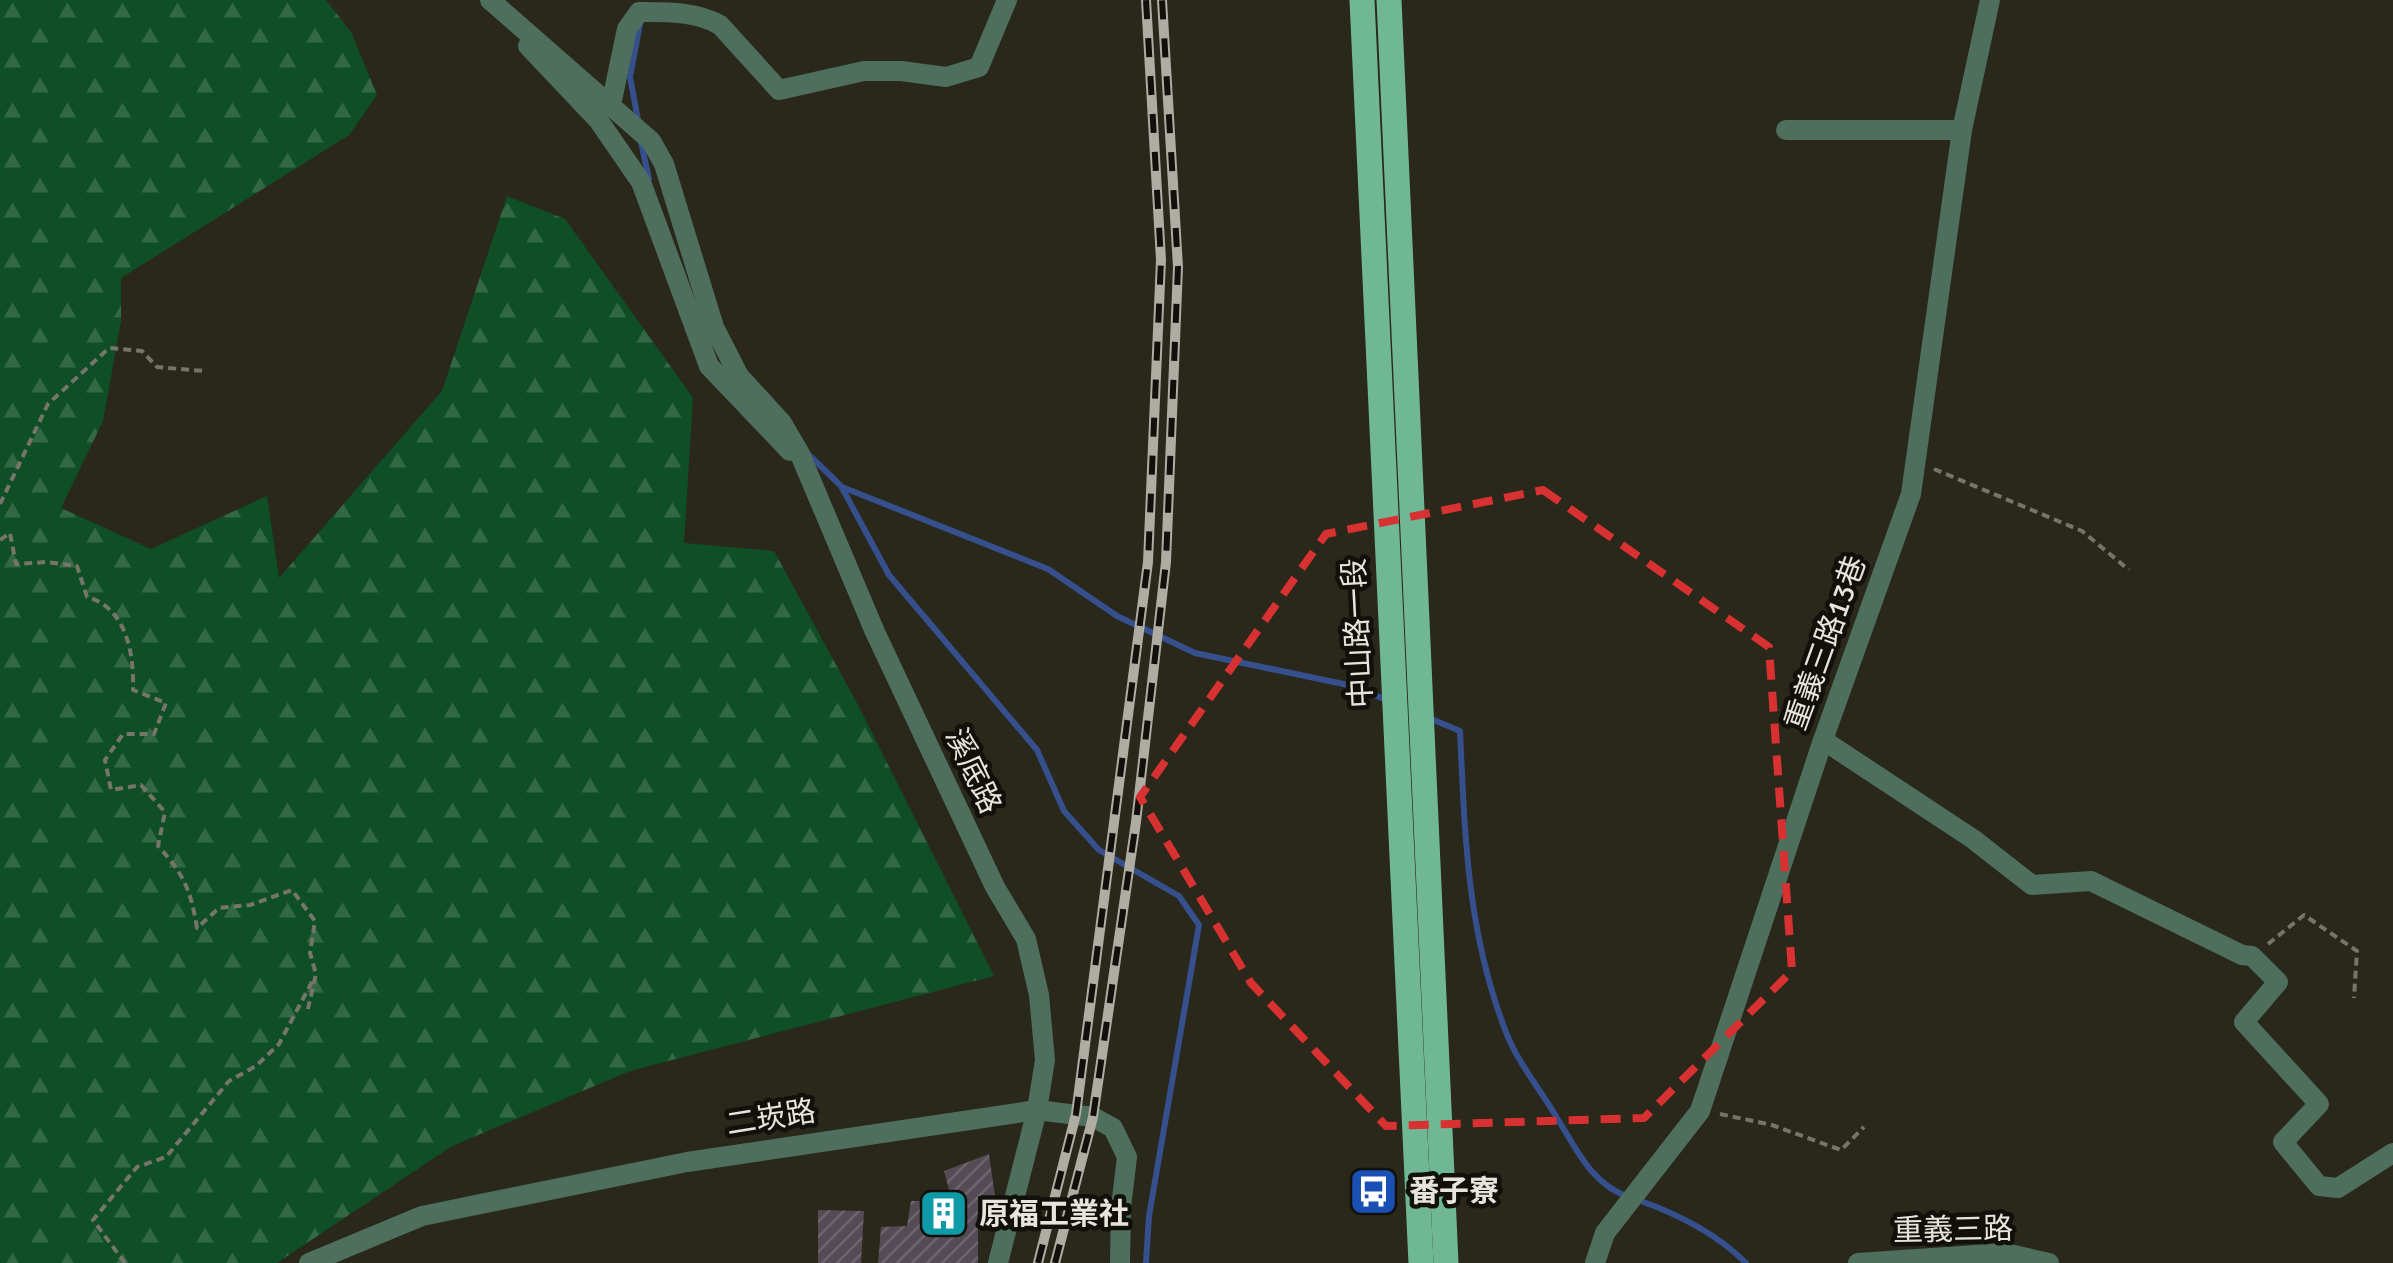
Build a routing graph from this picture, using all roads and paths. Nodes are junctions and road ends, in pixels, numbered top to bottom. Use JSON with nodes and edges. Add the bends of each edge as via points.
{"nodes":[{"id":1,"x":490,"y":0,"type":"edge"},
{"id":2,"x":1007,"y":0,"type":"edge"},
{"id":3,"x":1362,"y":0,"type":"edge"},
{"id":4,"x":1389,"y":0,"type":"edge"},
{"id":5,"x":1990,"y":0,"type":"edge"},
{"id":6,"x":618,"y":110,"type":"junction"},
{"id":7,"x":1786,"y":130,"type":"dead end"},
{"id":8,"x":1962,"y":130,"type":"junction"},
{"id":9,"x":204,"y":370,"type":"dead end"},
{"id":10,"x":802,"y":459,"type":"junction"},
{"id":11,"x":1916,"y":462,"type":"junction"},
{"id":12,"x":0,"y":504,"type":"edge"},
{"id":13,"x":0,"y":540,"type":"edge"},
{"id":14,"x":2129,"y":570,"type":"dead end"},
{"id":15,"x":1823,"y":740,"type":"junction"},
{"id":16,"x":2252,"y":956,"type":"junction"},
{"id":17,"x":316,"y":976,"type":"junction"},
{"id":18,"x":2354,"y":998,"type":"dead end"},
{"id":19,"x":306,"y":1013,"type":"dead end"},
{"id":20,"x":1037,"y":1110,"type":"junction"},
{"id":21,"x":1700,"y":1111,"type":"junction"},
{"id":22,"x":1864,"y":1127,"type":"dead end"},
{"id":23,"x":2393,"y":1154,"type":"edge"},
{"id":24,"x":125,"y":1263,"type":"edge"},
{"id":25,"x":309,"y":1263,"type":"edge"},
{"id":26,"x":998,"y":1263,"type":"edge"},
{"id":27,"x":1120,"y":1263,"type":"edge"},
{"id":28,"x":1421,"y":1263,"type":"edge"},
{"id":29,"x":1446,"y":1263,"type":"edge"},
{"id":30,"x":1594,"y":1263,"type":"edge"},
{"id":31,"x":1858,"y":1263,"type":"edge"},
{"id":32,"x":2049,"y":1263,"type":"edge"}],
"edges":[{"from":1,"to":6,"type":"street","name":"溪底路"},
{"from":1,"to":10,"type":"street","name":"溪底路","via":[[600,121],[642,182],[709,366]]},
{"from":2,"to":6,"type":"street","via":[[978,67],[946,77],[864,71],[779,90],[720,25],[646,12],[626,29]]},
{"from":3,"to":28,"type":"main road","name":"中山路一段"},
{"from":4,"to":29,"type":"main road","name":"中山路一段"},
{"from":5,"to":8,"type":"street","name":"重義三路13巷"},
{"from":6,"to":10,"type":"street","name":"溪底路","via":[[651,141],[664,164],[714,326],[739,376],[782,422]]},
{"from":7,"to":8,"type":"street"},
{"from":8,"to":11,"type":"street","name":"重義三路13巷"},
{"from":9,"to":12,"type":"path","via":[[157,367],[142,351],[109,348],[48,404]]},
{"from":10,"to":20,"type":"street","name":"溪底路","via":[[875,632],[994,887],[1026,939],[1040,995],[1045,1060]]},
{"from":11,"to":14,"type":"path","via":[[2082,530]]},
{"from":11,"to":15,"type":"street","name":"重義三路13巷","via":[[1911,494]]},
{"from":13,"to":17,"type":"path","via":[[10,533],[16,564],[78,566],[87,597],[119,618],[133,690],[166,702],[154,734],[123,734],[106,760],[111,790],[141,786],[165,812],[158,846],[179,869],[197,928],[218,908],[292,890],[315,921],[310,952]]},
{"from":15,"to":16,"type":"street","via":[[2032,885],[2090,882]]},
{"from":15,"to":21,"type":"street","name":"重義三路13巷"},
{"from":16,"to":18,"type":"path","via":[[2304,916],[2357,951]]},
{"from":16,"to":23,"type":"street","via":[[2278,982],[2244,1022],[2319,1104],[2283,1142],[2319,1186],[2338,1188]]},
{"from":17,"to":19,"type":"path"},
{"from":17,"to":24,"type":"path","via":[[279,1044],[229,1081],[166,1157],[137,1167],[93,1220]]},
{"from":20,"to":25,"type":"street","name":"二崁路","via":[[687,1162],[422,1216]]},
{"from":20,"to":26,"type":"street","name":"溪底路"},
{"from":20,"to":27,"type":"street","name":"二崁路","via":[[1094,1117],[1112,1128],[1128,1156]]},
{"from":21,"to":22,"type":"path","via":[[1772,1125],[1840,1150]]},
{"from":21,"to":30,"type":"street","name":"重義三路13巷","via":[[1604,1233]]},
{"from":31,"to":32,"type":"street","name":"重義三路","via":[[2005,1252]]}]}
